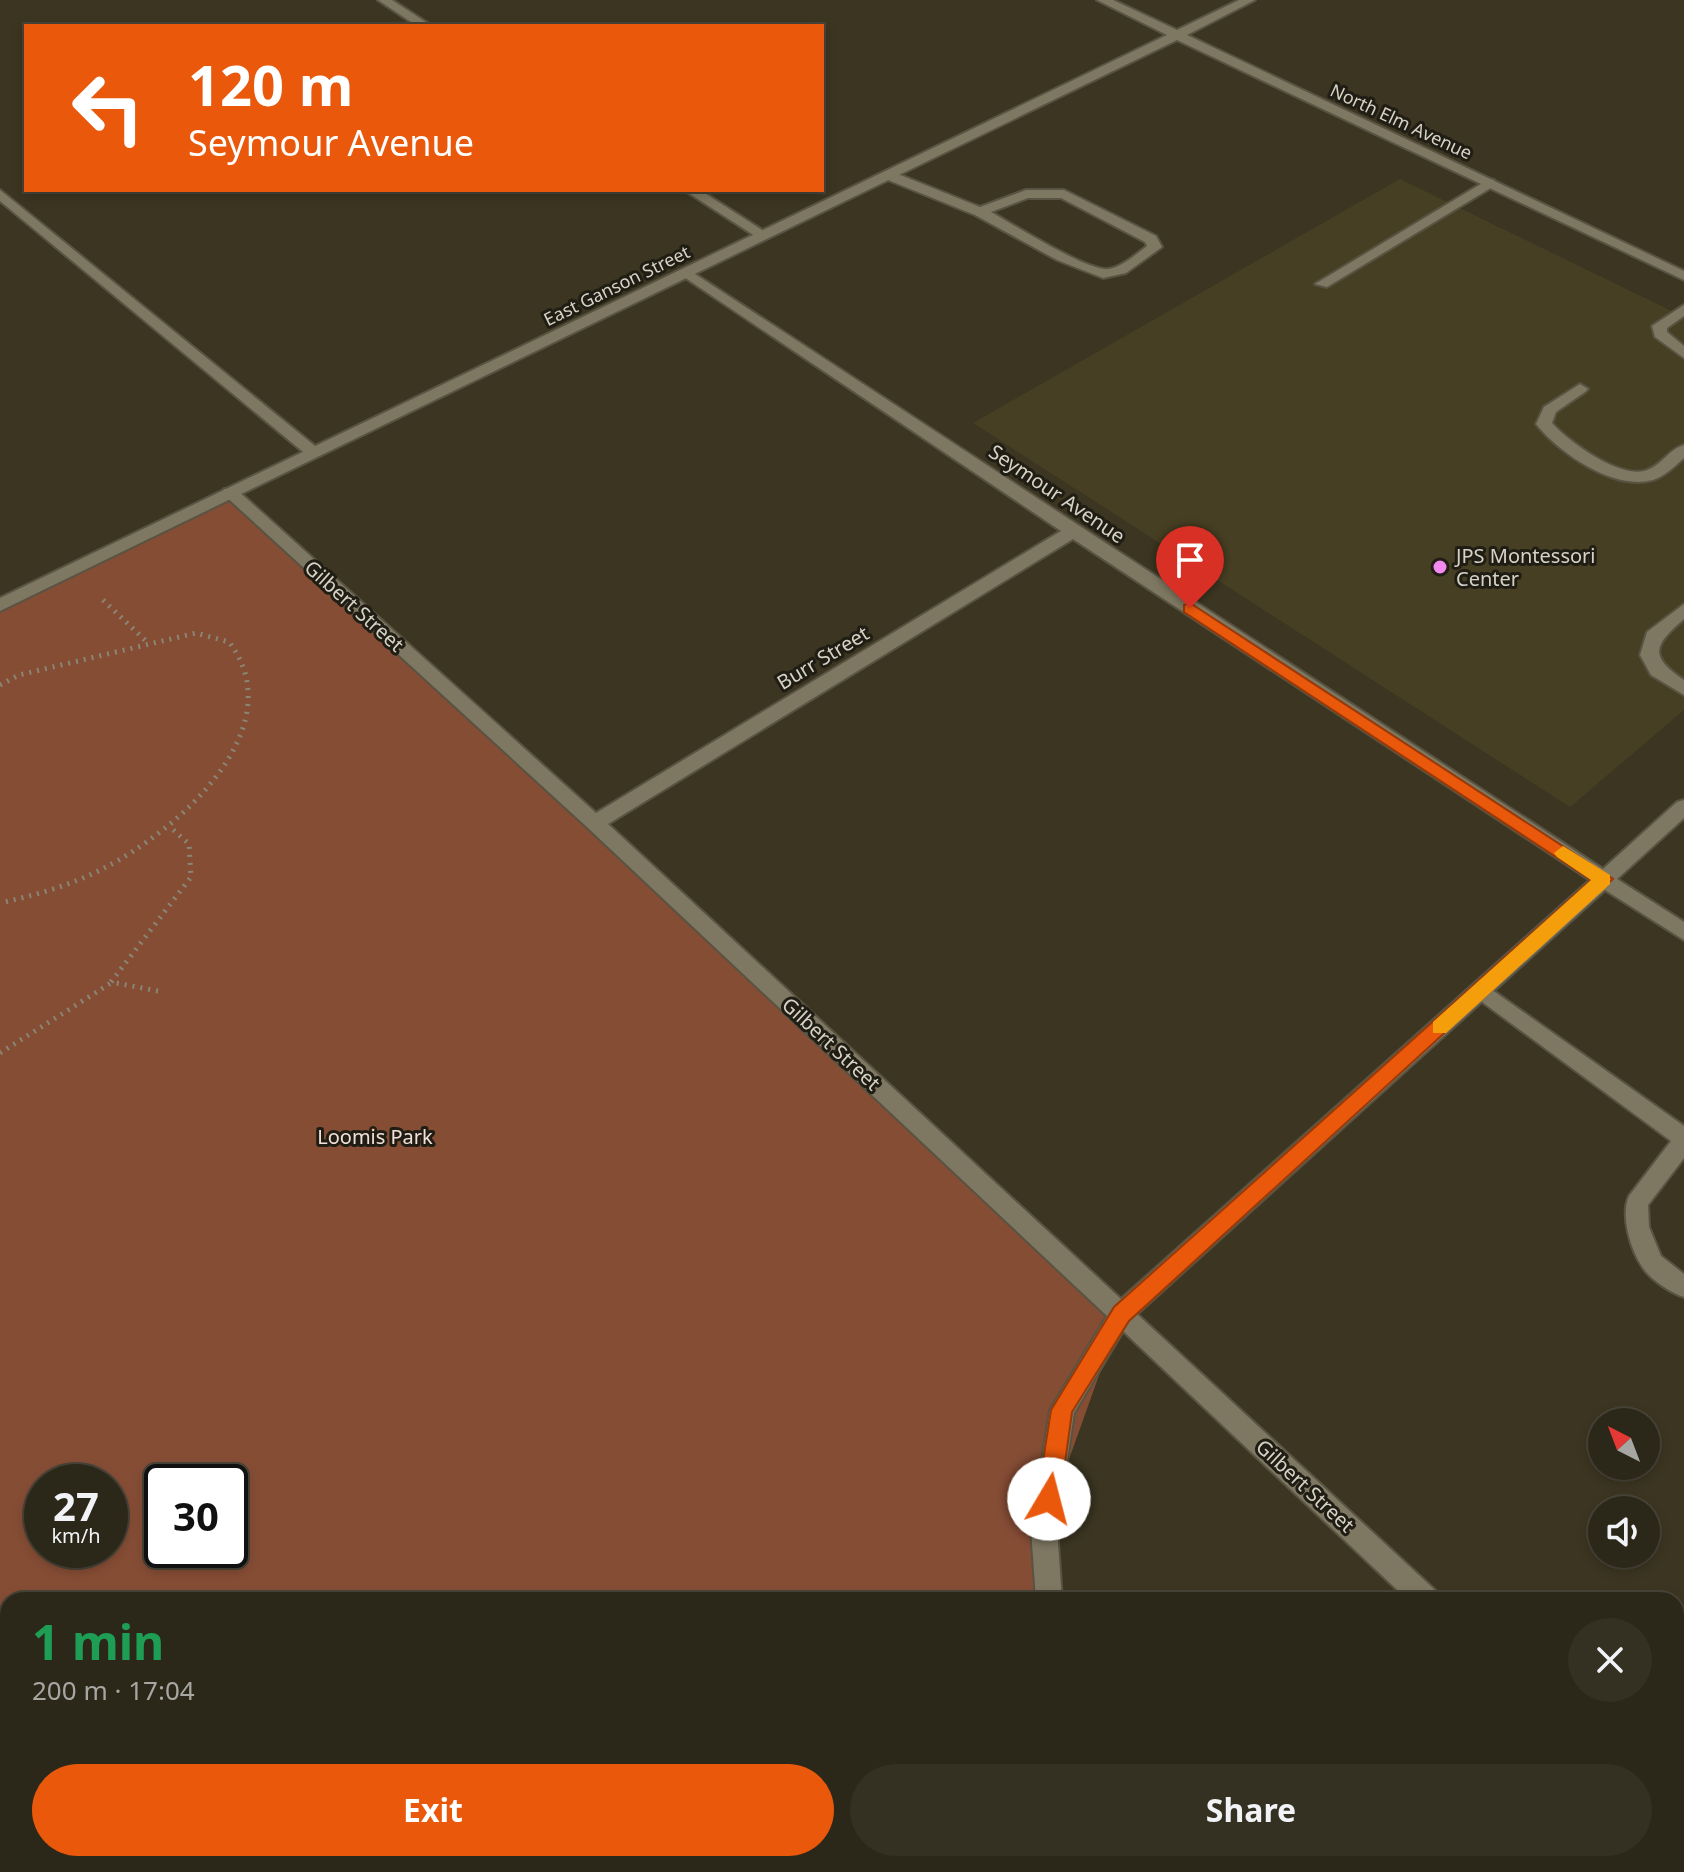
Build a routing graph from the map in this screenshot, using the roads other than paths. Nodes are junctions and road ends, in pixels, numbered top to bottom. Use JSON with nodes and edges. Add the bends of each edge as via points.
{"nodes":[{"id":1,"x":384,"y":0,"type":"edge"},
{"id":2,"x":1103,"y":0,"type":"edge"},
{"id":3,"x":1249,"y":0,"type":"edge"},
{"id":4,"x":423,"y":24,"type":"edge"},
{"id":5,"x":1177,"y":35,"type":"junction"},
{"id":6,"x":888,"y":175,"type":"junction"},
{"id":7,"x":1489,"y":183,"type":"junction"},
{"id":8,"x":694,"y":192,"type":"edge"},
{"id":9,"x":0,"y":194,"type":"edge"},
{"id":10,"x":20,"y":211,"type":"junction"},
{"id":11,"x":980,"y":212,"type":"junction"},
{"id":12,"x":0,"y":219,"type":"edge"},
{"id":13,"x":763,"y":235,"type":"junction"},
{"id":14,"x":689,"y":274,"type":"junction"},
{"id":15,"x":1684,"y":276,"type":"edge"},
{"id":16,"x":1322,"y":284,"type":"dead end"},
{"id":17,"x":1684,"y":309,"type":"edge"},
{"id":18,"x":1684,"y":353,"type":"edge"},
{"id":19,"x":1580,"y":389,"type":"dead end"},
{"id":20,"x":1684,"y":450,"type":"edge"},
{"id":21,"x":314,"y":453,"type":"junction"},
{"id":22,"x":230,"y":493,"type":"junction"},
{"id":23,"x":1073,"y":531,"type":"junction"},
{"id":24,"x":0,"y":605,"type":"edge"},
{"id":25,"x":1684,"y":610,"type":"edge"},
{"id":26,"x":1684,"y":689,"type":"edge"},
{"id":27,"x":1684,"y":807,"type":"edge"},
{"id":28,"x":595,"y":823,"type":"junction"},
{"id":29,"x":1604,"y":879,"type":"junction"},
{"id":30,"x":1684,"y":932,"type":"edge"},
{"id":31,"x":1481,"y":990,"type":"junction"},
{"id":32,"x":1684,"y":1139,"type":"edge"},
{"id":33,"x":1684,"y":1287,"type":"edge"},
{"id":34,"x":1121,"y":1314,"type":"junction"},
{"id":35,"x":1048,"y":1592,"type":"edge"},
{"id":36,"x":1418,"y":1592,"type":"edge"}],
"edges":[{"from":1,"to":4,"type":"street"},
{"from":2,"to":5,"type":"street","name":"North Elm Avenue"},
{"from":3,"to":5,"type":"street","name":"East Ganson Street"},
{"from":5,"to":6,"type":"street","name":"East Ganson Street"},
{"from":5,"to":7,"type":"street","name":"North Elm Avenue"},
{"from":6,"to":11,"type":"street"},
{"from":6,"to":13,"type":"street","name":"East Ganson Street"},
{"from":7,"to":15,"type":"street","name":"North Elm Avenue"},
{"from":7,"to":16,"type":"street"},
{"from":8,"to":13,"type":"street"},
{"from":9,"to":10,"type":"street"},
{"from":10,"to":12,"type":"street"},
{"from":10,"to":21,"type":"street"},
{"from":11,"to":11,"type":"street","via":[[1103,274],[1121,270],[1155,247],[1151,239],[1064,194],[1026,194]]},
{"from":13,"to":14,"type":"street","name":"East Ganson Street"},
{"from":14,"to":21,"type":"street","name":"East Ganson Street"},
{"from":14,"to":23,"type":"street","name":"Seymour Avenue"},
{"from":17,"to":18,"type":"street","via":[[1659,326],[1660,334]]},
{"from":19,"to":20,"type":"street","via":[[1549,410],[1544,424],[1557,440],[1638,478],[1652,475]]},
{"from":21,"to":22,"type":"street","name":"East Ganson Street"},
{"from":22,"to":24,"type":"street","name":"East Ganson Street"},
{"from":22,"to":28,"type":"street","name":"Gilbert Street"},
{"from":23,"to":28,"type":"street","name":"Burr Street"},
{"from":23,"to":29,"type":"street","name":"Seymour Avenue"},
{"from":25,"to":26,"type":"street","via":[[1653,636],[1649,655],[1657,671]]},
{"from":27,"to":29,"type":"street"},
{"from":28,"to":34,"type":"street","name":"Gilbert Street"},
{"from":29,"to":30,"type":"street","name":"Seymour Avenue"},
{"from":29,"to":31,"type":"street"},
{"from":31,"to":32,"type":"street"},
{"from":31,"to":34,"type":"street"},
{"from":32,"to":33,"type":"street","via":[[1637,1203],[1638,1227],[1652,1263]]},
{"from":34,"to":35,"type":"street","via":[[1062,1410],[1044,1529]]},
{"from":34,"to":36,"type":"street","name":"Gilbert Street"}]}
